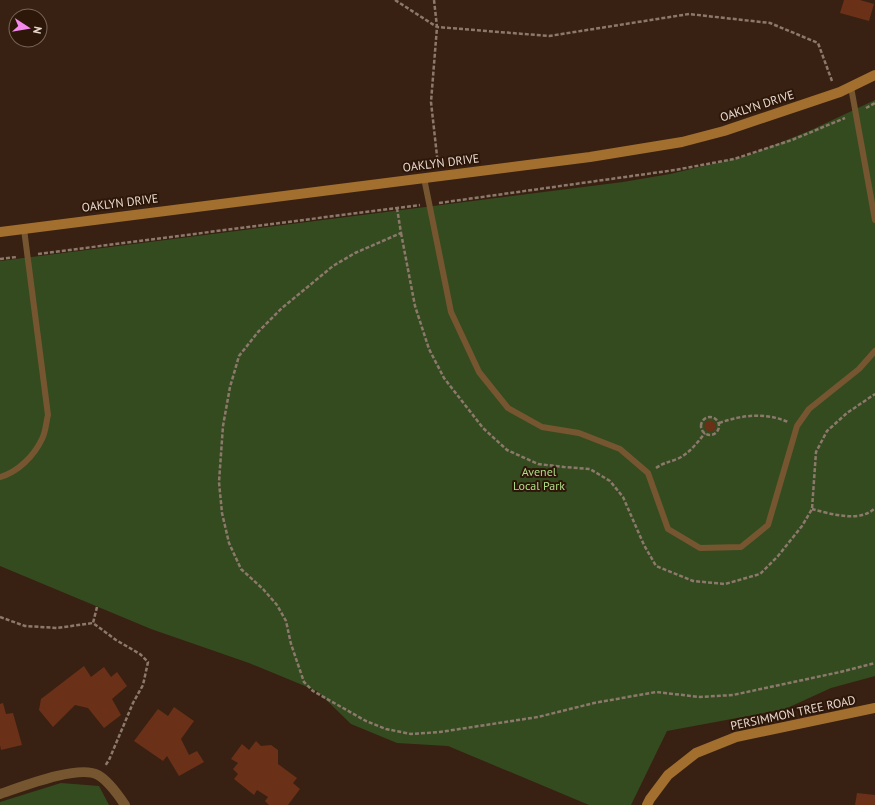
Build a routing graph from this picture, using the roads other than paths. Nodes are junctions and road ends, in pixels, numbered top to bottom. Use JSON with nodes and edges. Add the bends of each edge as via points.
{"nodes":[{"id":1,"x":875,"y":75,"type":"edge"},
{"id":2,"x":851,"y":87,"type":"junction"},
{"id":3,"x":424,"y":178,"type":"junction"},
{"id":4,"x":875,"y":220,"type":"edge"},
{"id":5,"x":24,"y":229,"type":"junction"},
{"id":6,"x":0,"y":232,"type":"edge"},
{"id":7,"x":875,"y":351,"type":"edge"},
{"id":8,"x":0,"y":478,"type":"edge"},
{"id":9,"x":875,"y":708,"type":"edge"},
{"id":10,"x":0,"y":794,"type":"edge"},
{"id":11,"x":125,"y":805,"type":"edge"},
{"id":12,"x":647,"y":805,"type":"edge"}],
"edges":[{"from":1,"to":2,"type":"street","name":"OAKLYN DRIVE"},
{"from":2,"to":3,"type":"street","name":"OAKLYN DRIVE","via":[[724,131],[682,142],[590,157]]},
{"from":2,"to":4,"type":"lane"},
{"from":3,"to":5,"type":"street","name":"OAKLYN DRIVE"},
{"from":3,"to":7,"type":"lane","via":[[451,312],[479,372],[508,408],[542,427],[579,433],[620,449],[648,473],[668,529],[700,548],[741,547],[768,525],[798,426],[809,409],[859,369]]},
{"from":5,"to":6,"type":"street","name":"OAKLYN DRIVE"},
{"from":5,"to":8,"type":"lane","via":[[48,414],[42,438],[29,459]]},
{"from":9,"to":12,"type":"street","name":"PERSIMMON TREE ROAD","via":[[736,737],[696,753],[668,775]]},
{"from":10,"to":11,"type":"street","via":[[68,773],[87,772],[98,775],[118,794]]}]}
